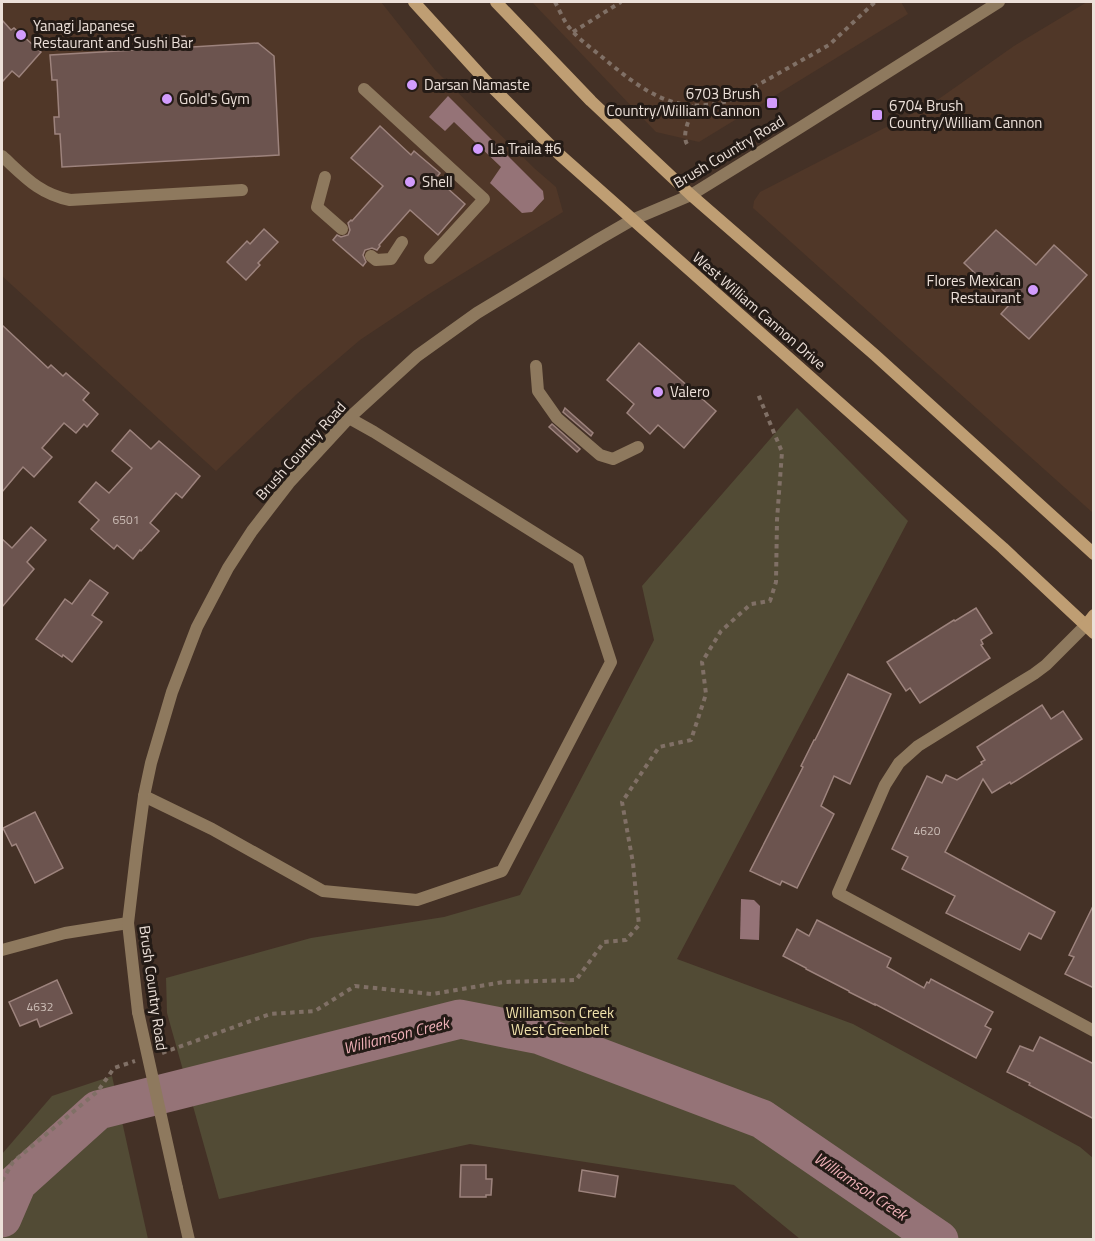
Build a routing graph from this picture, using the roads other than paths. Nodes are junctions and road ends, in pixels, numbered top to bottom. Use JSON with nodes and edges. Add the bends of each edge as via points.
{"nodes":[{"id":1,"x":414,"y":2,"type":"edge"},
{"id":2,"x":496,"y":2,"type":"edge"},
{"id":3,"x":999,"y":2,"type":"edge"},
{"id":4,"x":364,"y":89,"type":"dead end"},
{"id":5,"x":2,"y":156,"type":"edge"},
{"id":6,"x":326,"y":177,"type":"dead end"},
{"id":7,"x":242,"y":190,"type":"dead end"},
{"id":8,"x":691,"y":195,"type":"junction"},
{"id":9,"x":632,"y":220,"type":"junction"},
{"id":10,"x":342,"y":229,"type":"dead end"},
{"id":11,"x":402,"y":242,"type":"dead end"},
{"id":12,"x":371,"y":256,"type":"dead end"},
{"id":13,"x":430,"y":258,"type":"dead end"},
{"id":14,"x":536,"y":366,"type":"dead end"},
{"id":15,"x":349,"y":418,"type":"junction"},
{"id":16,"x":638,"y":447,"type":"dead end"},
{"id":17,"x":1094,"y":554,"type":"edge"},
{"id":18,"x":1091,"y":624,"type":"edge"},
{"id":19,"x":144,"y":796,"type":"junction"},
{"id":20,"x":128,"y":924,"type":"junction"},
{"id":21,"x":2,"y":950,"type":"edge"},
{"id":22,"x":1094,"y":1031,"type":"edge"},
{"id":23,"x":189,"y":1239,"type":"edge"}],
"edges":[{"from":1,"to":9,"type":"main road","name":"West William Cannon Drive","via":[[560,156]]},
{"from":2,"to":8,"type":"main road","via":[[591,101]]},
{"from":3,"to":8,"type":"street","name":"Brush Country Road"},
{"from":4,"to":13,"type":"street","via":[[484,199]]},
{"from":5,"to":7,"type":"street","via":[[43,192],[70,200]]},
{"from":6,"to":10,"type":"street","via":[[317,207]]},
{"from":8,"to":9,"type":"street","name":"Brush Country Road"},
{"from":8,"to":17,"type":"main road"},
{"from":9,"to":15,"type":"street","name":"Brush Country Road","via":[[465,321],[417,356]]},
{"from":9,"to":18,"type":"main road","name":"West William Cannon Drive"},
{"from":11,"to":12,"type":"street","via":[[391,259],[376,260]]},
{"from":14,"to":16,"type":"street","via":[[538,391],[557,418],[600,455],[613,459]]},
{"from":15,"to":19,"type":"street","name":"Brush Country Road","via":[[289,483],[228,568],[197,627],[172,692]]},
{"from":15,"to":19,"type":"street","via":[[578,560],[611,662],[502,871],[417,900],[323,891]]},
{"from":18,"to":22,"type":"street","via":[[1046,665],[918,746],[899,763],[885,785],[838,894]]},
{"from":19,"to":20,"type":"street","name":"Brush Country Road"},
{"from":20,"to":21,"type":"street","via":[[65,933]]},
{"from":20,"to":23,"type":"street","name":"Brush Country Road","bridge":true,"via":[[138,1012]]}]}
